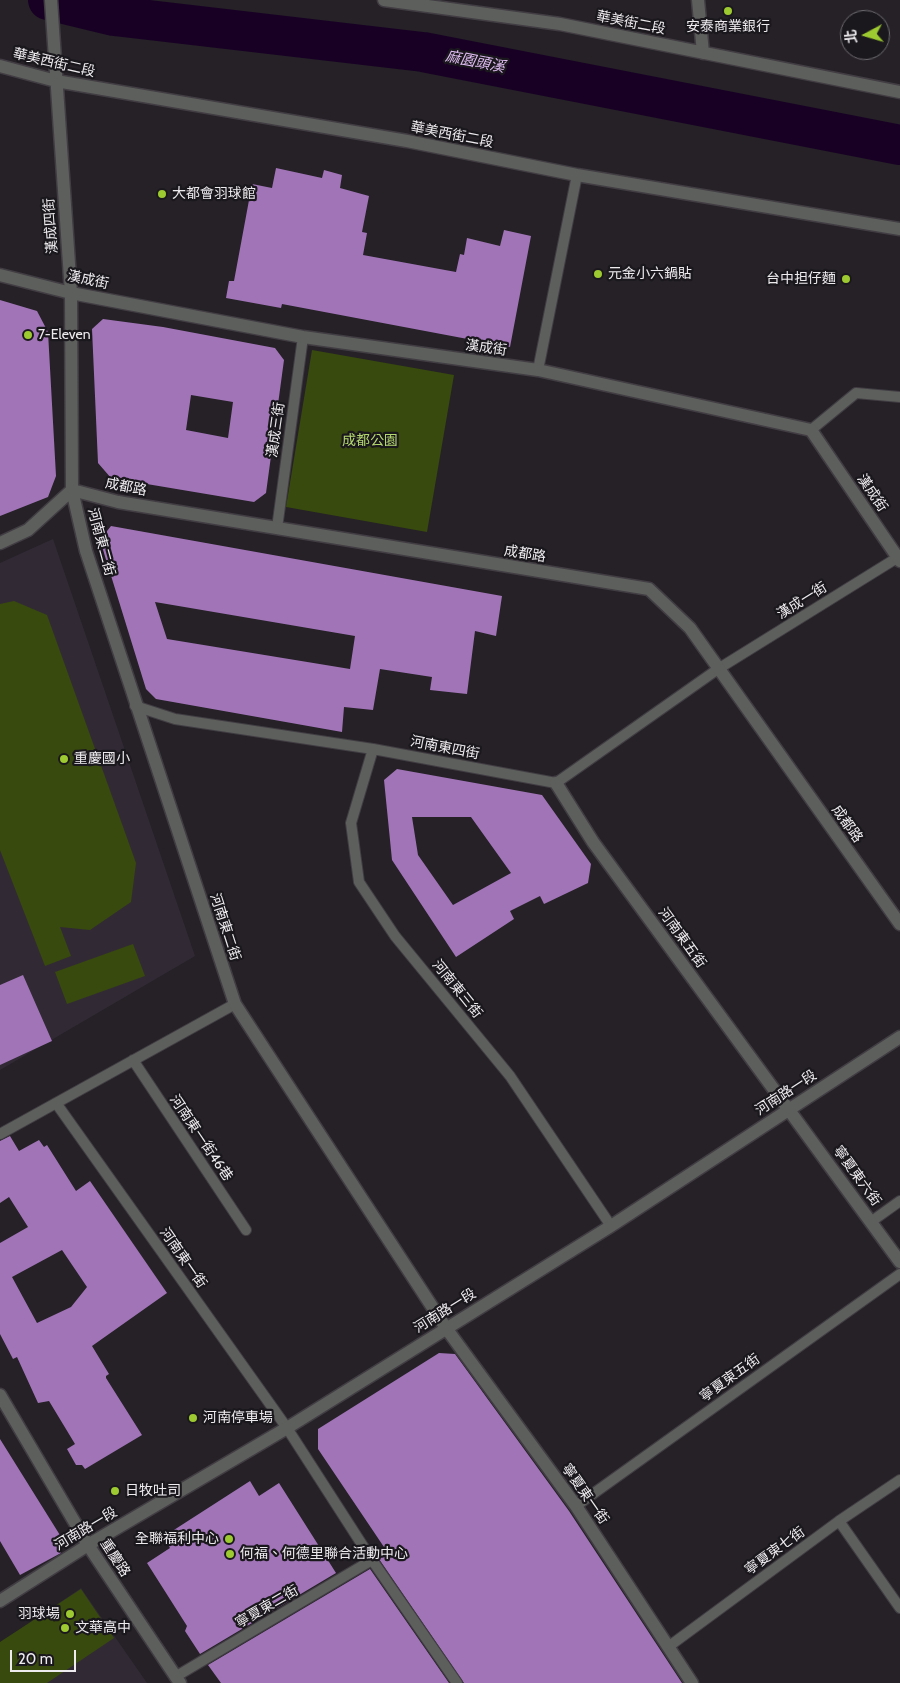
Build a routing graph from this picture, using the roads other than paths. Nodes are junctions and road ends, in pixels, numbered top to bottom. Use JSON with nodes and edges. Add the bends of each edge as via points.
{"nodes":[{"id":1,"x":51,"y":0,"type":"edge"},
{"id":2,"x":384,"y":0,"type":"edge"},
{"id":3,"x":698,"y":0,"type":"edge"},
{"id":4,"x":429,"y":2,"type":"edge"},
{"id":5,"x":703,"y":52,"type":"junction"},
{"id":6,"x":0,"y":66,"type":"edge"},
{"id":7,"x":56,"y":81,"type":"junction"},
{"id":8,"x":900,"y":92,"type":"edge"},
{"id":9,"x":577,"y":175,"type":"junction"},
{"id":10,"x":900,"y":229,"type":"edge"},
{"id":11,"x":0,"y":275,"type":"edge"},
{"id":12,"x":71,"y":293,"type":"junction"},
{"id":13,"x":303,"y":337,"type":"junction"},
{"id":14,"x":538,"y":370,"type":"junction"},
{"id":15,"x":900,"y":397,"type":"edge"},
{"id":16,"x":811,"y":430,"type":"junction"},
{"id":17,"x":72,"y":490,"type":"junction"},
{"id":18,"x":277,"y":528,"type":"junction"},
{"id":19,"x":0,"y":543,"type":"edge"},
{"id":20,"x":899,"y":558,"type":"edge"},
{"id":21,"x":718,"y":669,"type":"junction"},
{"id":22,"x":135,"y":706,"type":"junction"},
{"id":23,"x":374,"y":749,"type":"junction"},
{"id":24,"x":556,"y":783,"type":"junction"},
{"id":25,"x":900,"y":924,"type":"edge"},
{"id":26,"x":235,"y":1004,"type":"junction"},
{"id":27,"x":900,"y":1037,"type":"edge"},
{"id":28,"x":133,"y":1060,"type":"junction"},
{"id":29,"x":56,"y":1103,"type":"junction"},
{"id":30,"x":789,"y":1109,"type":"junction"},
{"id":31,"x":0,"y":1134,"type":"edge"},
{"id":32,"x":900,"y":1201,"type":"edge"},
{"id":33,"x":872,"y":1221,"type":"junction"},
{"id":34,"x":611,"y":1226,"type":"junction"},
{"id":35,"x":246,"y":1230,"type":"dead end"},
{"id":36,"x":900,"y":1262,"type":"edge"},
{"id":37,"x":900,"y":1274,"type":"edge"},
{"id":38,"x":446,"y":1328,"type":"junction"},
{"id":39,"x":0,"y":1395,"type":"edge"},
{"id":40,"x":287,"y":1428,"type":"junction"},
{"id":41,"x":900,"y":1480,"type":"edge"},
{"id":42,"x":576,"y":1506,"type":"junction"},
{"id":43,"x":839,"y":1521,"type":"junction"},
{"id":44,"x":88,"y":1544,"type":"junction"},
{"id":45,"x":372,"y":1560,"type":"junction"},
{"id":46,"x":0,"y":1601,"type":"edge"},
{"id":47,"x":900,"y":1608,"type":"edge"},
{"id":48,"x":668,"y":1647,"type":"junction"},
{"id":49,"x":177,"y":1680,"type":"edge"},
{"id":50,"x":457,"y":1683,"type":"edge"},
{"id":51,"x":692,"y":1683,"type":"edge"}],
"edges":[{"from":1,"to":7,"type":"street","name":"漢成四街"},
{"from":2,"to":4,"type":"street","name":"華美街二段"},
{"from":3,"to":5,"type":"street"},
{"from":4,"to":5,"type":"street","name":"華美街二段"},
{"from":5,"to":8,"type":"street","name":"華美街二段"},
{"from":6,"to":7,"type":"street","name":"華美西街二段"},
{"from":7,"to":9,"type":"street","name":"華美西街二段","via":[[406,141]]},
{"from":7,"to":12,"type":"street","name":"漢成四街"},
{"from":9,"to":10,"type":"street","name":"華美西街二段"},
{"from":9,"to":14,"type":"lane"},
{"from":11,"to":12,"type":"street","name":"漢成街"},
{"from":12,"to":13,"type":"street","name":"漢成街"},
{"from":12,"to":17,"type":"street","name":"漢成四街"},
{"from":13,"to":14,"type":"street","name":"漢成街"},
{"from":13,"to":18,"type":"lane","name":"漢成三街"},
{"from":14,"to":16,"type":"street","name":"漢成街"},
{"from":15,"to":16,"type":"lane","via":[[856,393]]},
{"from":16,"to":20,"type":"street","name":"漢成街"},
{"from":17,"to":18,"type":"street","name":"成都路","via":[[118,502]]},
{"from":17,"to":19,"type":"street","via":[[28,530]]},
{"from":17,"to":22,"type":"street","name":"河南東二街","via":[[86,551]]},
{"from":18,"to":21,"type":"street","name":"成都路","via":[[649,590],[690,628]]},
{"from":20,"to":21,"type":"lane","name":"漢成一街"},
{"from":21,"to":24,"type":"lane"},
{"from":21,"to":25,"type":"street","name":"成都路"},
{"from":22,"to":23,"type":"lane","name":"河南東四街","via":[[175,719]]},
{"from":22,"to":26,"type":"street","name":"河南東二街"},
{"from":23,"to":24,"type":"lane","name":"河南東四街"},
{"from":23,"to":34,"type":"lane","name":"河南東三街","via":[[352,822],[359,882],[395,936],[510,1076]]},
{"from":24,"to":30,"type":"street","name":"河南東五街","via":[[592,842]]},
{"from":26,"to":28,"type":"lane"},
{"from":26,"to":38,"type":"street","name":"河南東二街"},
{"from":27,"to":30,"type":"street","name":"河南路一段"},
{"from":28,"to":29,"type":"lane"},
{"from":28,"to":35,"type":"lane","name":"河南東一街46巷"},
{"from":29,"to":31,"type":"lane"},
{"from":29,"to":40,"type":"lane","name":"河南東一街"},
{"from":30,"to":33,"type":"street","name":"寧夏東六街"},
{"from":30,"to":34,"type":"street","name":"河南路一段"},
{"from":32,"to":33,"type":"lane"},
{"from":33,"to":36,"type":"street","name":"寧夏東六街"},
{"from":34,"to":38,"type":"street","name":"河南路一段"},
{"from":37,"to":42,"type":"lane","name":"寧夏東五街"},
{"from":38,"to":40,"type":"street","name":"河南路一段"},
{"from":38,"to":42,"type":"street","name":"寧夏東一街"},
{"from":39,"to":44,"type":"street","name":"重慶路"},
{"from":40,"to":44,"type":"street","name":"河南路一段"},
{"from":40,"to":45,"type":"lane"},
{"from":41,"to":43,"type":"lane","name":"寧夏東七街"},
{"from":42,"to":48,"type":"street","name":"寧夏東一街"},
{"from":43,"to":47,"type":"lane"},
{"from":43,"to":48,"type":"lane","name":"寧夏東七街"},
{"from":44,"to":46,"type":"street","name":"河南路一段"},
{"from":44,"to":49,"type":"street","name":"重慶路"},
{"from":45,"to":49,"type":"lane","name":"寧夏東二街"},
{"from":45,"to":50,"type":"lane"},
{"from":48,"to":51,"type":"street","name":"寧夏東一街"}]}
